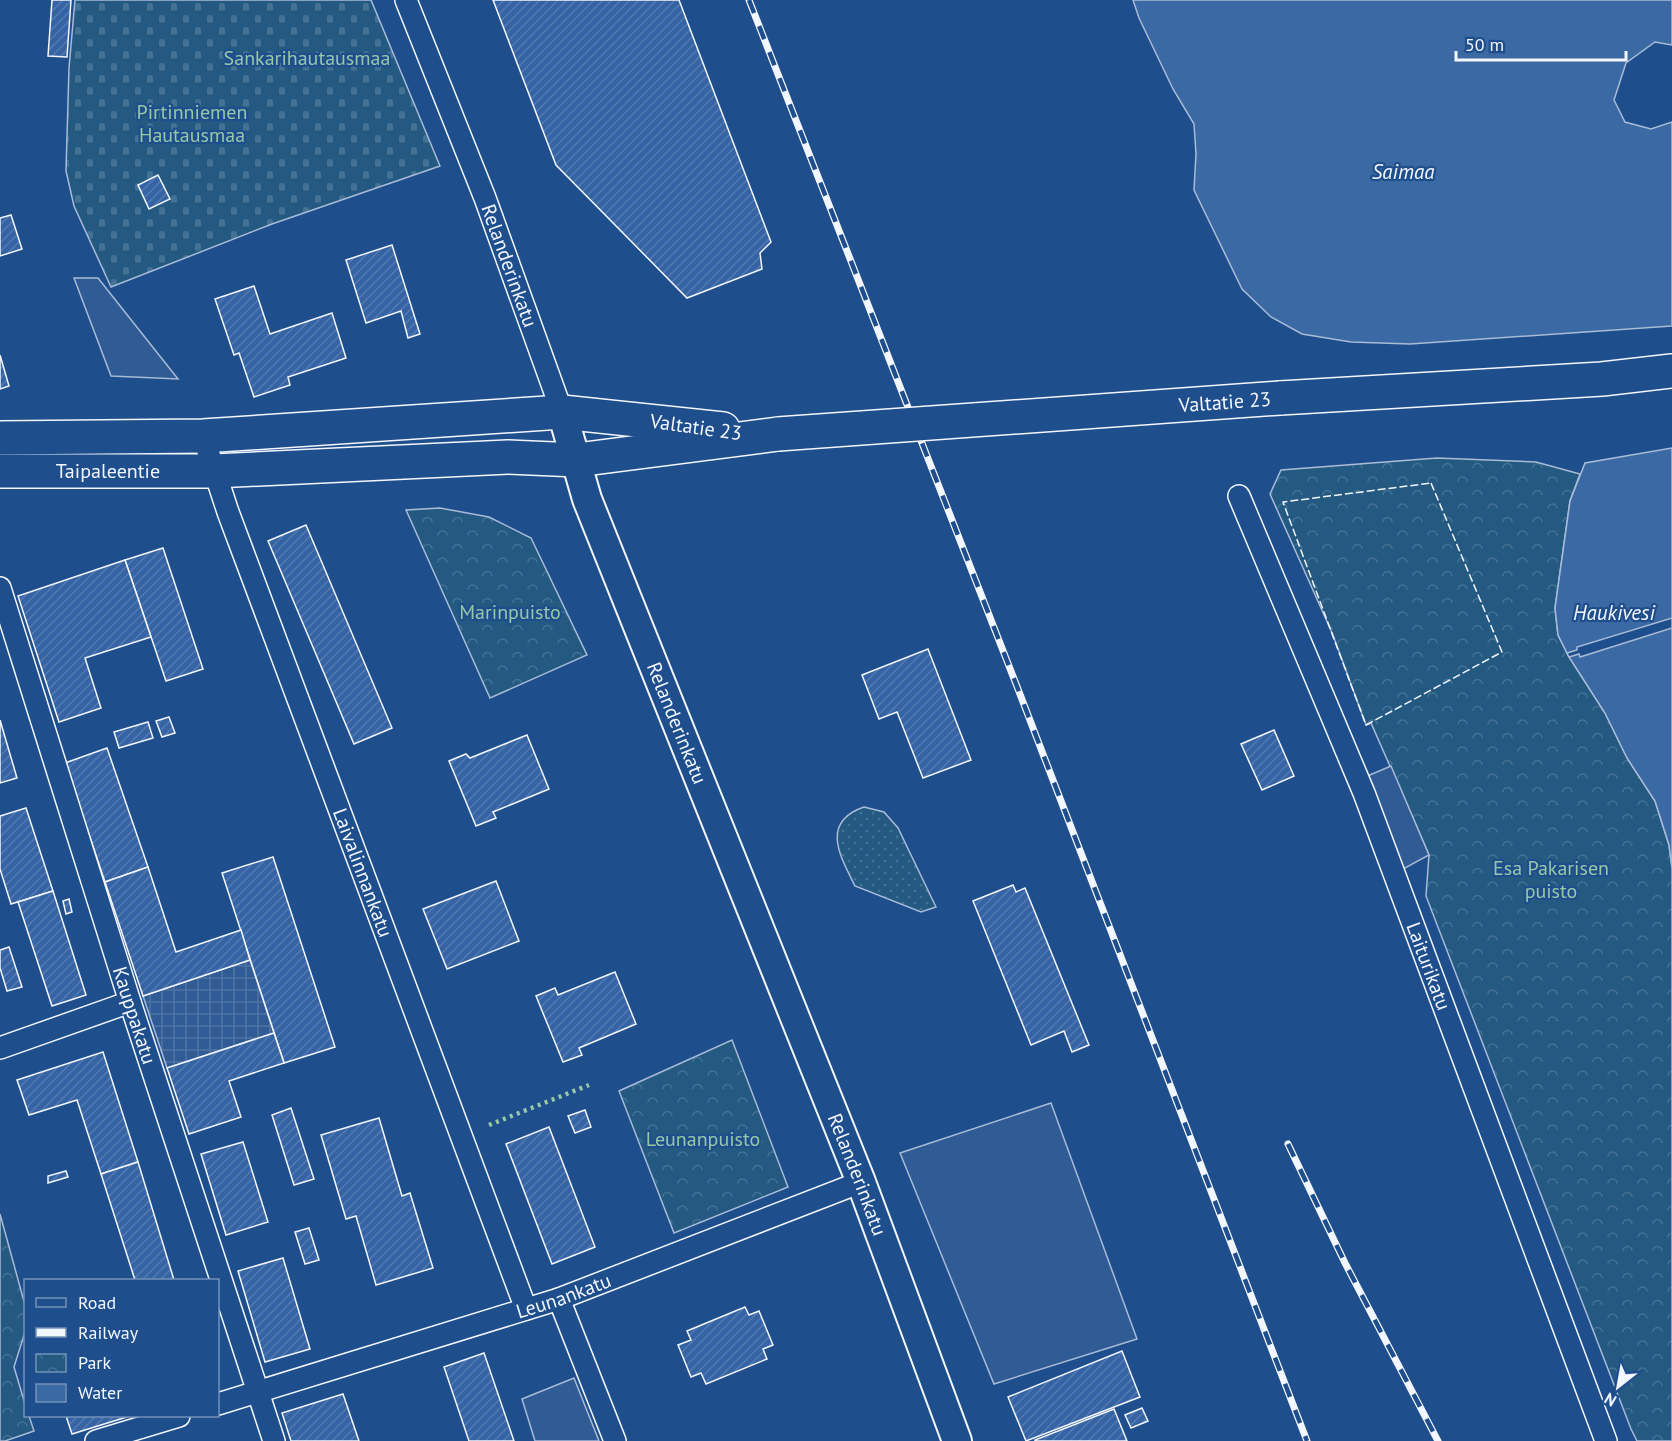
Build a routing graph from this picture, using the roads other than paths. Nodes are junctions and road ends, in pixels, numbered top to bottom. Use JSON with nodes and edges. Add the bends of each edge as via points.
{"nodes":[{"id":1,"x":406,"y":0,"type":"edge"},
{"id":2,"x":1672,"y":371,"type":"edge"},
{"id":3,"x":562,"y":412,"type":"junction"},
{"id":4,"x":767,"y":435,"type":"junction"},
{"id":5,"x":203,"y":436,"type":"junction"},
{"id":6,"x":0,"y":438,"type":"edge"},
{"id":7,"x":577,"y":460,"type":"junction"},
{"id":8,"x":0,"y":471,"type":"edge"},
{"id":9,"x":215,"y":471,"type":"junction"},
{"id":10,"x":1239,"y":496,"type":"dead end"},
{"id":11,"x":0,"y":588,"type":"edge"},
{"id":12,"x":130,"y":1002,"type":"junction"},
{"id":13,"x":0,"y":1048,"type":"edge"},
{"id":14,"x":861,"y":1182,"type":"junction"},
{"id":15,"x":559,"y":1299,"type":"junction"},
{"id":16,"x":526,"y":1309,"type":"junction"},
{"id":17,"x":259,"y":1391,"type":"junction"},
{"id":18,"x":219,"y":1404,"type":"edge"},
{"id":19,"x":176,"y":1417,"type":"edge"},
{"id":20,"x":96,"y":1441,"type":"edge"},
{"id":21,"x":274,"y":1441,"type":"edge"},
{"id":22,"x":615,"y":1441,"type":"edge"},
{"id":23,"x":957,"y":1441,"type":"edge"},
{"id":24,"x":1606,"y":1441,"type":"edge"}],
"edges":[{"from":1,"to":3,"type":"street","name":"Relanderinkatu","via":[[485,198]]},
{"from":2,"to":4,"type":"highway","name":"Valtatie 23","bridge":true,"via":[[1602,379]]},
{"from":3,"to":4,"type":"highway","name":"Valtatie 23"},
{"from":3,"to":5,"type":"highway","name":"Valtatie 23"},
{"from":3,"to":7,"type":"main road","name":"Relanderinkatu"},
{"from":4,"to":7,"type":"highway","name":"Valtatie 23"},
{"from":5,"to":6,"type":"highway","name":"Taipaleentie"},
{"from":5,"to":9,"type":"street","name":"Laivalinnankatu"},
{"from":7,"to":9,"type":"highway","name":"Valtatie 23","via":[[508,457]]},
{"from":7,"to":14,"type":"main road","name":"Relanderinkatu","via":[[587,499]]},
{"from":8,"to":9,"type":"highway","name":"Taipaleentie"},
{"from":9,"to":16,"type":"street","name":"Laivalinnankatu"},
{"from":10,"to":24,"type":"street","name":"Laiturikatu","via":[[1364,793]]},
{"from":11,"to":12,"type":"street","name":"Kauppakatu"},
{"from":12,"to":13,"type":"street"},
{"from":12,"to":17,"type":"street","name":"Kauppakatu"},
{"from":14,"to":15,"type":"street","name":"Leunankatu"},
{"from":14,"to":23,"type":"main road","name":"Relanderinkatu"},
{"from":15,"to":16,"type":"street","name":"Leunankatu"},
{"from":15,"to":22,"type":"street"},
{"from":16,"to":17,"type":"street","name":"Leunankatu"},
{"from":17,"to":18,"type":"street","name":"Leunankatu"},
{"from":17,"to":21,"type":"street","name":"Kauppakatu"},
{"from":19,"to":20,"type":"street"}]}
